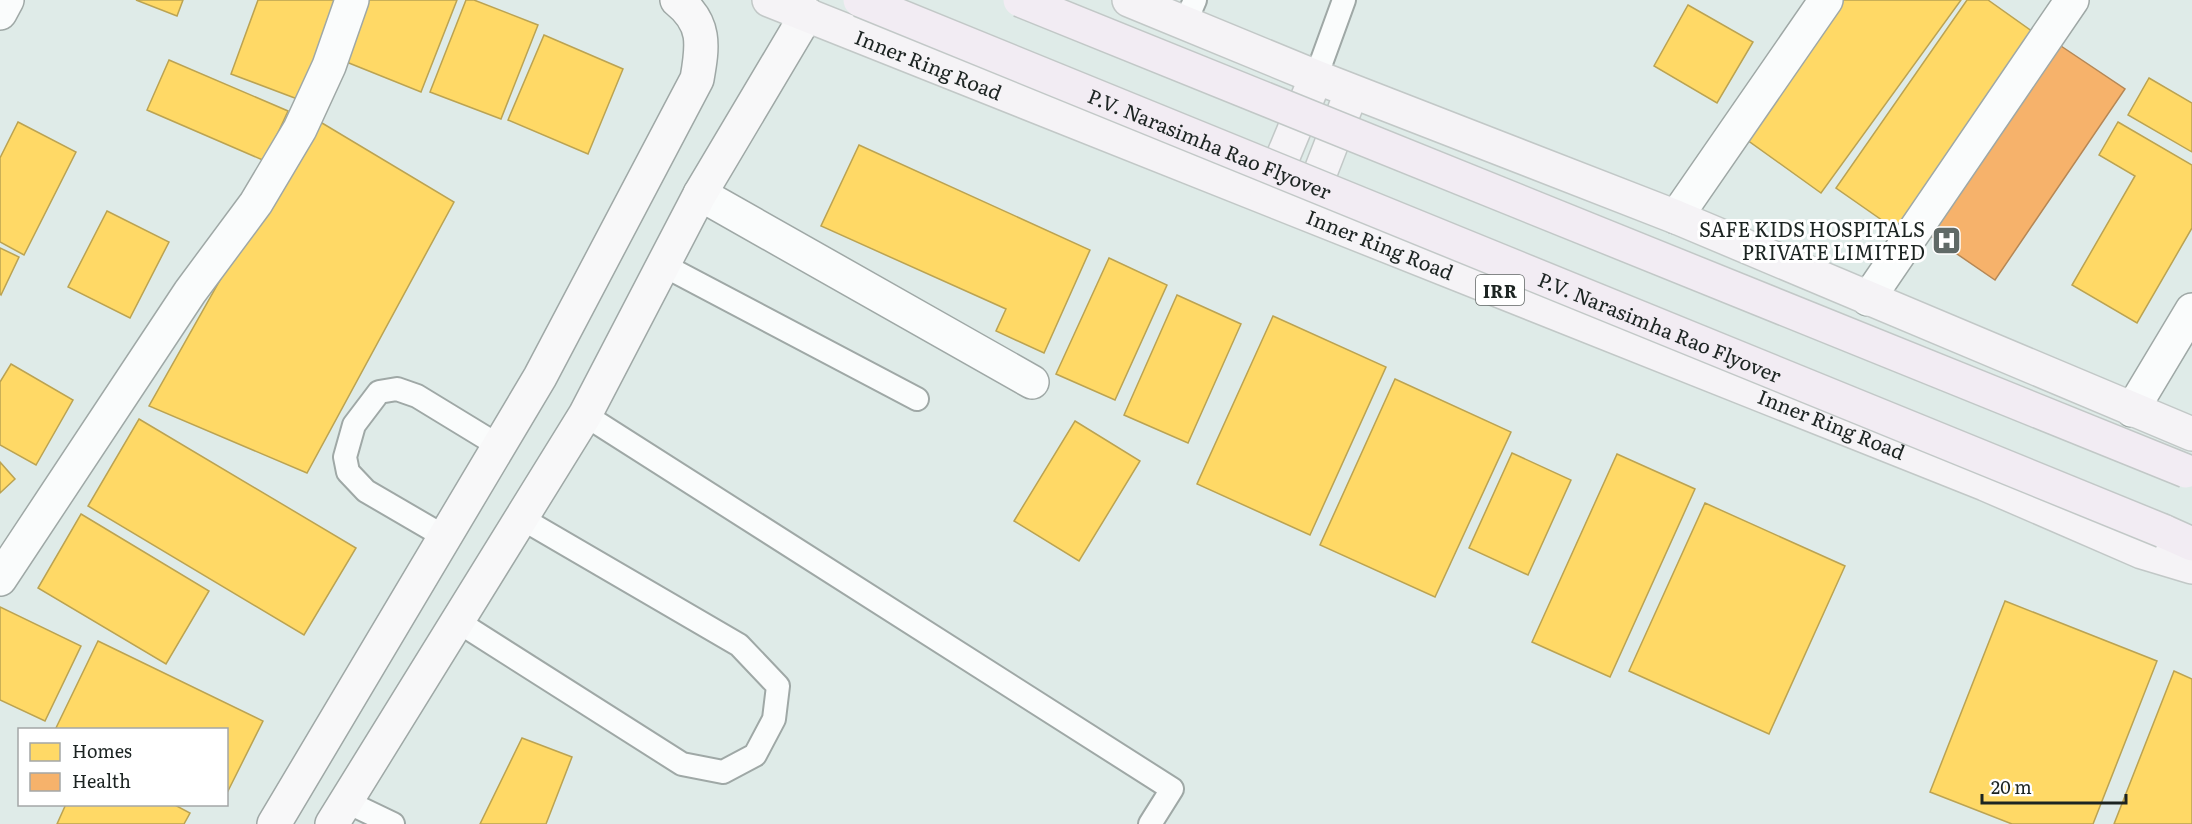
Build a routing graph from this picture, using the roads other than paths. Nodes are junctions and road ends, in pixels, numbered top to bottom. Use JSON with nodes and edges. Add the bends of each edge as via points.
{"nodes":[{"id":1,"x":7,"y":0,"type":"edge"},
{"id":2,"x":352,"y":0,"type":"edge"},
{"id":3,"x":677,"y":0,"type":"edge"},
{"id":4,"x":769,"y":0,"type":"edge"},
{"id":5,"x":860,"y":0,"type":"edge"},
{"id":6,"x":1020,"y":0,"type":"edge"},
{"id":7,"x":1129,"y":0,"type":"edge"},
{"id":8,"x":1344,"y":0,"type":"edge"},
{"id":9,"x":1826,"y":0,"type":"edge"},
{"id":10,"x":2072,"y":0,"type":"edge"},
{"id":11,"x":1190,"y":12,"type":"edge"},
{"id":12,"x":0,"y":14,"type":"edge"},
{"id":13,"x":807,"y":14,"type":"junction"},
{"id":14,"x":1316,"y":78,"type":"junction"},
{"id":15,"x":1352,"y":91,"type":"junction"},
{"id":16,"x":700,"y":194,"type":"junction"},
{"id":17,"x":1266,"y":197,"type":"junction"},
{"id":18,"x":1305,"y":212,"type":"junction"},
{"id":19,"x":1676,"y":217,"type":"junction"},
{"id":20,"x":663,"y":266,"type":"junction"},
{"id":21,"x":1868,"y":298,"type":"junction"},
{"id":22,"x":2192,"y":310,"type":"edge"},
{"id":23,"x":1032,"y":382,"type":"dead end"},
{"id":24,"x":918,"y":399,"type":"dead end"},
{"id":25,"x":2132,"y":410,"type":"junction"},
{"id":26,"x":585,"y":415,"type":"junction"},
{"id":27,"x":2192,"y":434,"type":"edge"},
{"id":28,"x":499,"y":446,"type":"junction"},
{"id":29,"x":2192,"y":474,"type":"edge"},
{"id":30,"x":521,"y":518,"type":"junction"},
{"id":31,"x":444,"y":537,"type":"junction"},
{"id":32,"x":2192,"y":544,"type":"edge"},
{"id":33,"x":2192,"y":567,"type":"edge"},
{"id":34,"x":0,"y":579,"type":"edge"},
{"id":35,"x":457,"y":621,"type":"junction"},
{"id":36,"x":338,"y":812,"type":"edge"},
{"id":37,"x":274,"y":824,"type":"edge"},
{"id":38,"x":393,"y":824,"type":"edge"},
{"id":39,"x":1150,"y":824,"type":"edge"}],
"edges":[{"from":1,"to":12,"type":"street"},
{"from":2,"to":34,"type":"street","via":[[329,66],[300,129],[256,203],[189,292]]},
{"from":3,"to":28,"type":"street","via":[[691,11],[700,29],[702,53],[697,79],[540,377]]},
{"from":4,"to":13,"type":"main road","name":"Inner Ring Road","number":"IRR"},
{"from":5,"to":32,"type":"highway","name":"P.V. Narasimha Rao Flyover","bridge":true},
{"from":6,"to":29,"type":"highway","bridge":true},
{"from":7,"to":11,"type":"main road"},
{"from":8,"to":14,"type":"lane"},
{"from":9,"to":19,"type":"street"},
{"from":10,"to":21,"type":"street"},
{"from":11,"to":14,"type":"main road","via":[[1221,38]]},
{"from":13,"to":16,"type":"street"},
{"from":13,"to":17,"type":"main road","name":"Inner Ring Road","number":"IRR"},
{"from":14,"to":15,"type":"main road"},
{"from":14,"to":17,"type":"main road"},
{"from":15,"to":18,"type":"main road"},
{"from":15,"to":19,"type":"main road"},
{"from":16,"to":20,"type":"street"},
{"from":16,"to":23,"type":"street"},
{"from":17,"to":18,"type":"main road","name":"Inner Ring Road","number":"IRR"},
{"from":18,"to":33,"type":"main road","name":"Inner Ring Road","number":"IRR","via":[[1985,484],[2142,552]]},
{"from":19,"to":21,"type":"main road"},
{"from":20,"to":24,"type":"lane"},
{"from":20,"to":26,"type":"street"},
{"from":21,"to":25,"type":"main road"},
{"from":22,"to":25,"type":"street"},
{"from":25,"to":27,"type":"main road"},
{"from":26,"to":30,"type":"street"},
{"from":26,"to":39,"type":"lane","via":[[1172,789]]},
{"from":28,"to":31,"type":"street"},
{"from":28,"to":31,"type":"lane","via":[[417,396],[397,389],[379,392],[354,425],[345,457],[348,472],[366,491]]},
{"from":30,"to":35,"type":"street"},
{"from":30,"to":35,"type":"lane","via":[[740,645],[778,686],[774,719],[755,755],[723,772],[682,764]]},
{"from":31,"to":37,"type":"street"},
{"from":35,"to":36,"type":"street"},
{"from":36,"to":38,"type":"lane"}]}
